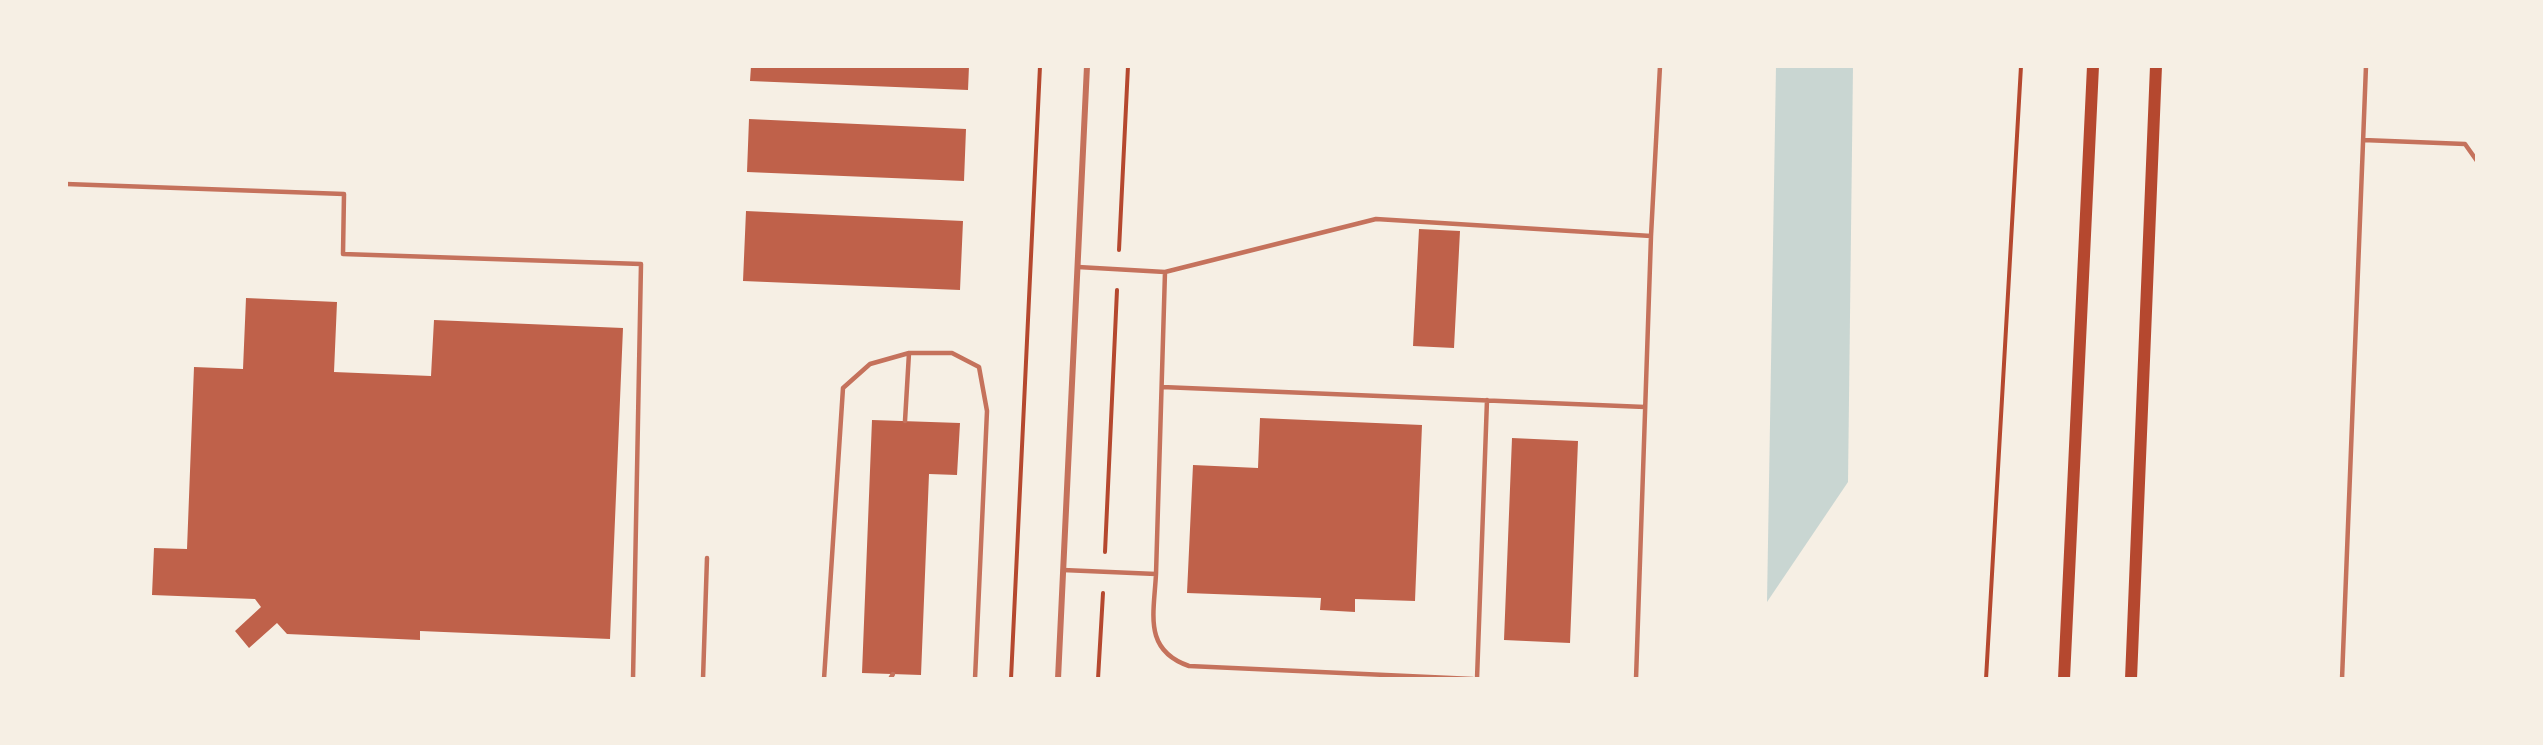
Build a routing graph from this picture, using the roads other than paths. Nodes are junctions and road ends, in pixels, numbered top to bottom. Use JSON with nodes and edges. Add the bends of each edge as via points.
{"nodes":[{"id":1,"x":1088,"y":66,"type":"edge"},
{"id":2,"x":1660,"y":66,"type":"edge"},
{"id":3,"x":2093,"y":66,"type":"edge"},
{"id":4,"x":2156,"y":66,"type":"edge"},
{"id":5,"x":2366,"y":66,"type":"edge"},
{"id":6,"x":2363,"y":140,"type":"junction"},
{"id":7,"x":2477,"y":161,"type":"edge"},
{"id":8,"x":66,"y":183,"type":"edge"},
{"id":9,"x":1651,"y":236,"type":"junction"},
{"id":10,"x":1078,"y":267,"type":"junction"},
{"id":11,"x":1165,"y":272,"type":"junction"},
{"id":12,"x":909,"y":353,"type":"junction"},
{"id":13,"x":1162,"y":387,"type":"junction"},
{"id":14,"x":1487,"y":400,"type":"junction"},
{"id":15,"x":1645,"y":407,"type":"junction"},
{"id":16,"x":905,"y":421,"type":"dead end"},
{"id":17,"x":707,"y":558,"type":"dead end"},
{"id":18,"x":1063,"y":570,"type":"junction"},
{"id":19,"x":1156,"y":574,"type":"junction"},
{"id":20,"x":633,"y":679,"type":"edge"},
{"id":21,"x":703,"y":679,"type":"edge"},
{"id":22,"x":824,"y":679,"type":"edge"},
{"id":23,"x":975,"y":679,"type":"edge"},
{"id":24,"x":1058,"y":679,"type":"edge"},
{"id":25,"x":1475,"y":679,"type":"edge"},
{"id":26,"x":1635,"y":679,"type":"edge"},
{"id":27,"x":2064,"y":679,"type":"edge"},
{"id":28,"x":2131,"y":679,"type":"edge"},
{"id":29,"x":2342,"y":679,"type":"edge"}],
"edges":[{"from":1,"to":10,"type":"street"},
{"from":2,"to":9,"type":"lane"},
{"from":3,"to":27,"type":"main road"},
{"from":4,"to":28,"type":"main road"},
{"from":5,"to":6,"type":"lane"},
{"from":6,"to":7,"type":"lane","via":[[2465,144]]},
{"from":6,"to":29,"type":"lane"},
{"from":8,"to":20,"type":"lane","via":[[344,194],[343,254],[641,264]]},
{"from":9,"to":11,"type":"lane","via":[[1376,219]]},
{"from":9,"to":15,"type":"lane"},
{"from":10,"to":11,"type":"lane"},
{"from":10,"to":18,"type":"street"},
{"from":11,"to":13,"type":"lane"},
{"from":12,"to":16,"type":"lane"},
{"from":12,"to":22,"type":"lane","via":[[870,364],[843,387]]},
{"from":12,"to":23,"type":"lane","via":[[952,353],[979,367],[987,411]]},
{"from":13,"to":14,"type":"lane"},
{"from":13,"to":19,"type":"lane"},
{"from":14,"to":15,"type":"lane"},
{"from":14,"to":25,"type":"lane"},
{"from":15,"to":26,"type":"lane"},
{"from":17,"to":21,"type":"lane"},
{"from":18,"to":19,"type":"lane"},
{"from":18,"to":24,"type":"street"},
{"from":19,"to":25,"type":"lane","via":[[1154,632],[1160,648],[1189,666]]}]}
